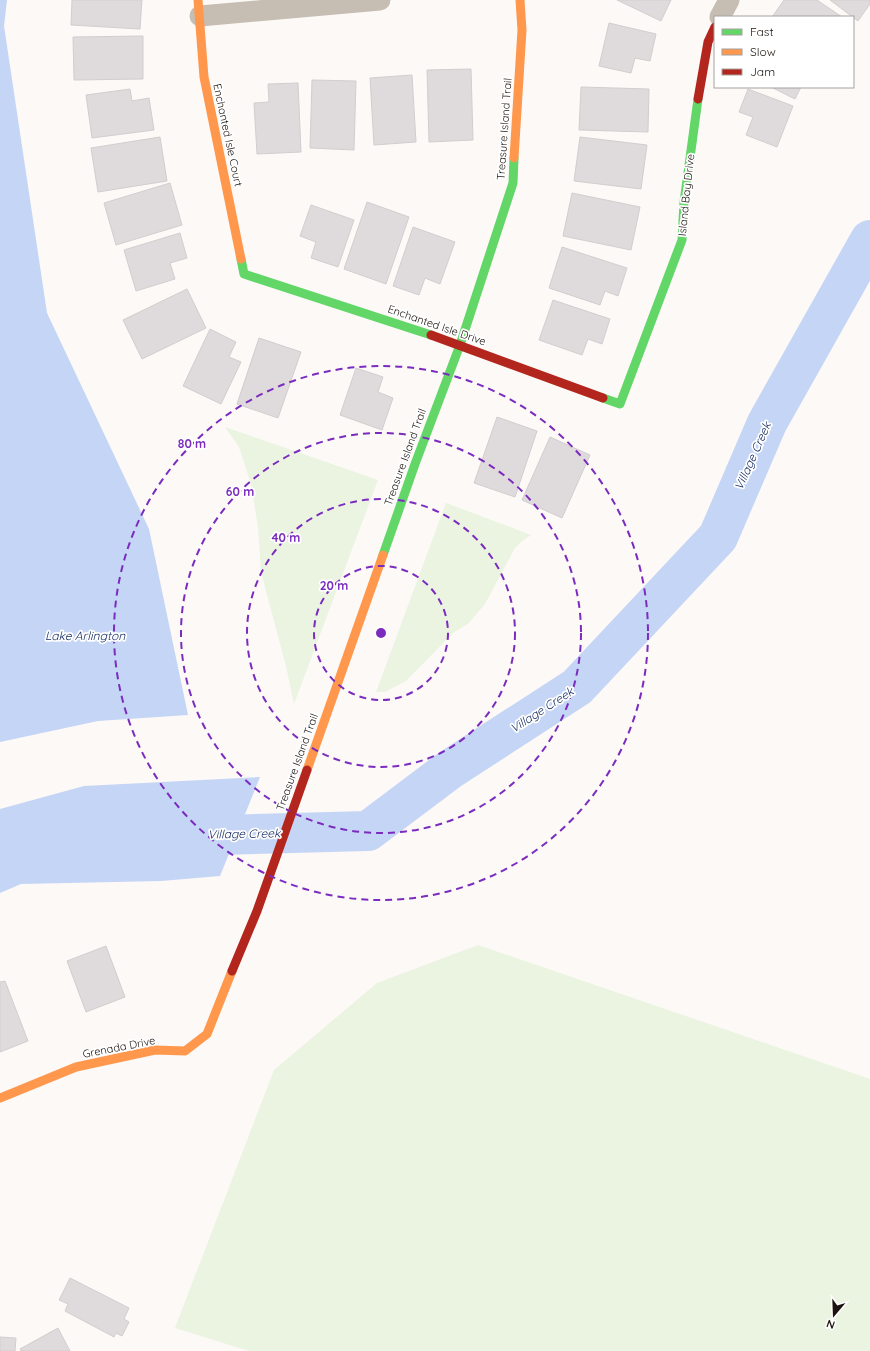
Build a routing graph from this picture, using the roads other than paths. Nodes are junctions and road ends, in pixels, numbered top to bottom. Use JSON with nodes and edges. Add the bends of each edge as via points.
{"nodes":[{"id":1,"x":380,"y":0,"type":"edge"},
{"id":2,"x":520,"y":0,"type":"edge"},
{"id":3,"x":729,"y":0,"type":"edge"},
{"id":4,"x":199,"y":8,"type":"edge"},
{"id":5,"x":721,"y":16,"type":"edge"},
{"id":6,"x":714,"y":29,"type":"edge"},
{"id":7,"x":244,"y":274,"type":"joint"},
{"id":8,"x":460,"y":345,"type":"junction"},
{"id":9,"x":620,"y":404,"type":"joint"},
{"id":10,"x":257,"y":911,"type":"joint"},
{"id":11,"x":0,"y":1098,"type":"edge"}],
"edges":[{"from":1,"to":4,"type":"street"},
{"from":2,"to":8,"type":"street","name":"Treasure Island Trail","via":[[522,30],[513,183]]},
{"from":3,"to":5,"type":"street"},
{"from":4,"to":7,"type":"street","name":"Enchanted Isle Court","via":[[204,77]]},
{"from":6,"to":9,"type":"street","name":"Island Bay Drive","via":[[708,42],[694,125],[682,240]]},
{"from":7,"to":8,"type":"street","name":"Enchanted Isle Drive"},
{"from":8,"to":9,"type":"street","name":"Enchanted Isle Drive"},
{"from":8,"to":10,"type":"street","name":"Treasure Island Trail","via":[[415,464]]},
{"from":10,"to":11,"type":"street","name":"Grenada Drive","via":[[207,1034],[185,1051],[154,1050],[76,1067]]}]}
